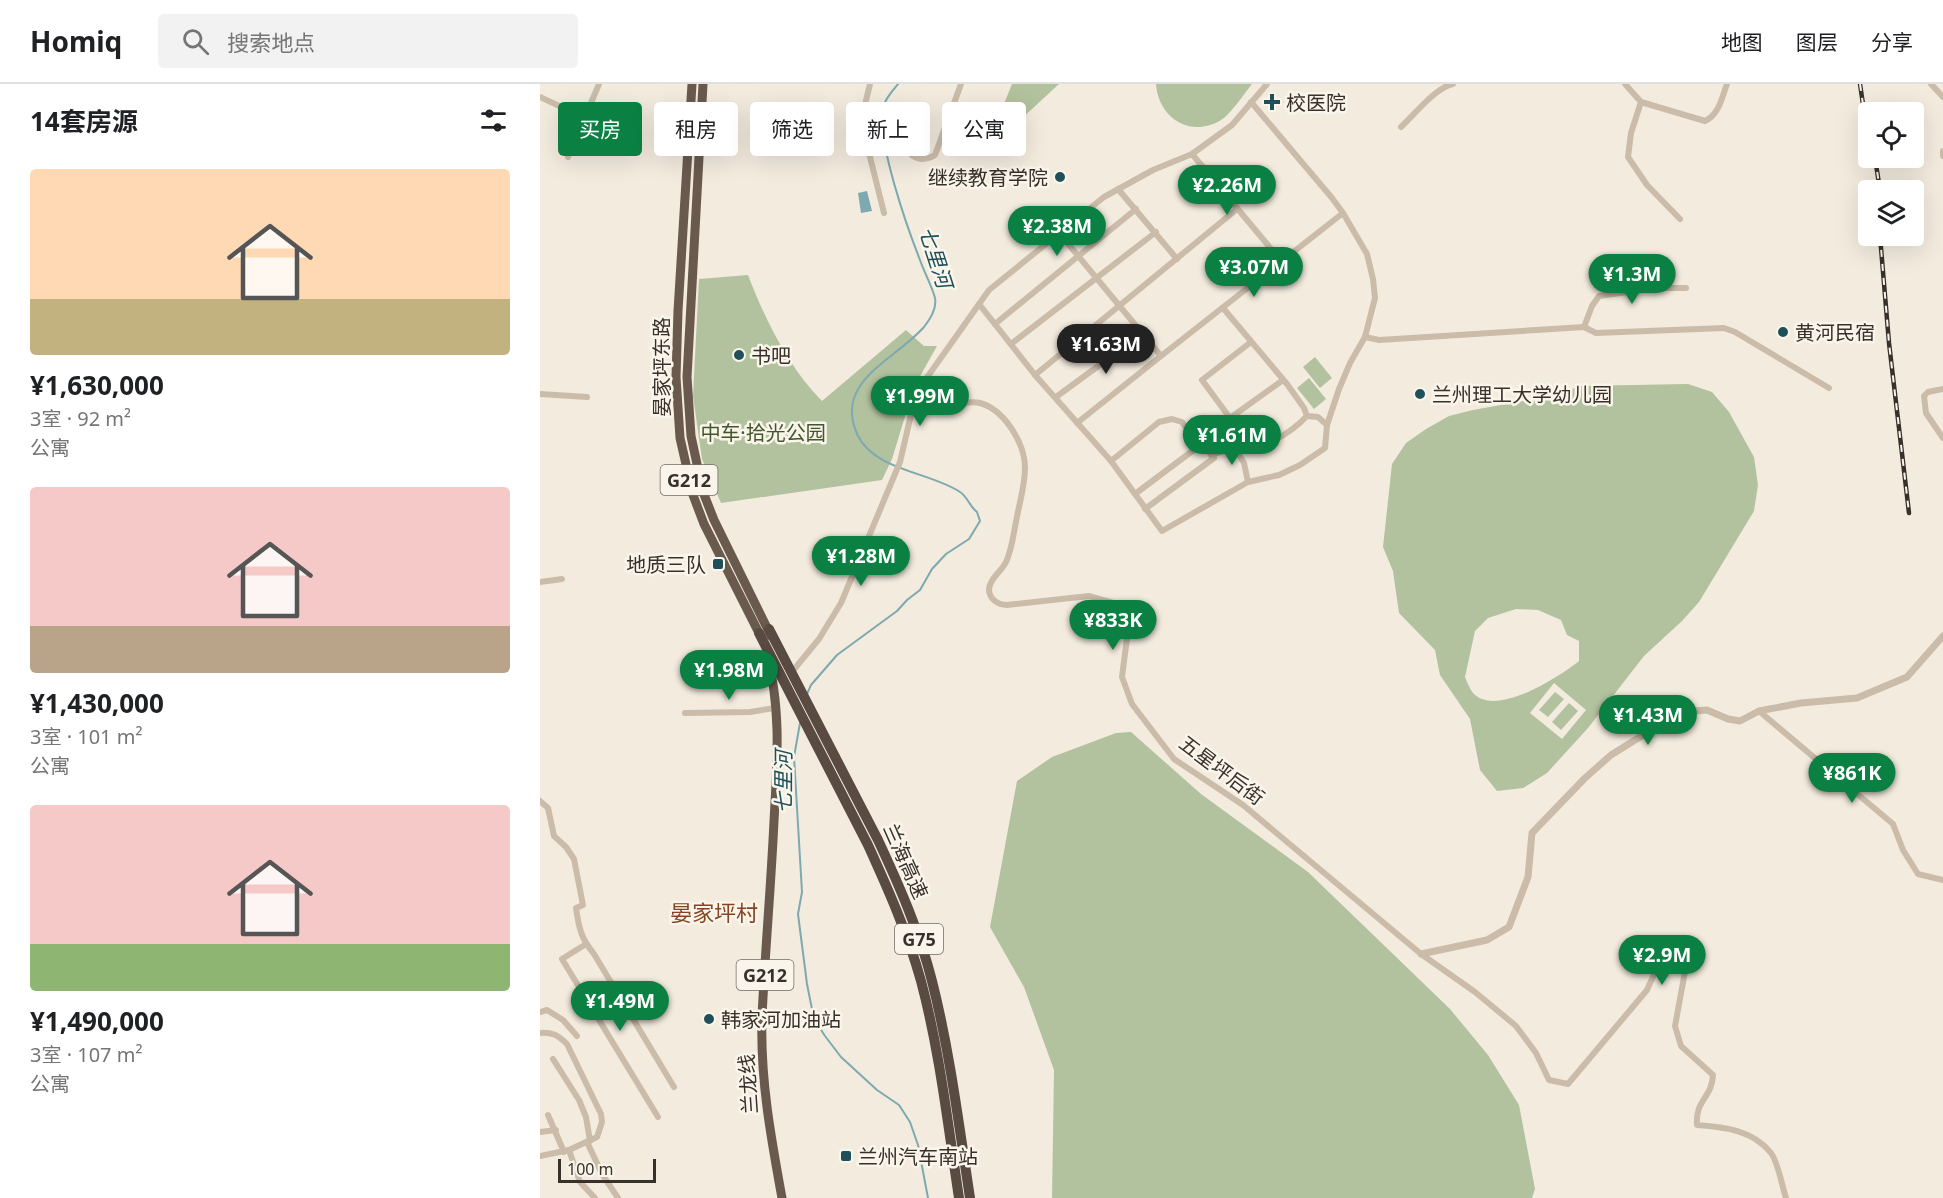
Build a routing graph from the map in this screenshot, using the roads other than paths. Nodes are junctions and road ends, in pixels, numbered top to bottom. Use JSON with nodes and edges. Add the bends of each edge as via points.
{"nodes":[{"id":1,"x":599,"y":84,"type":"edge"},
{"id":2,"x":692,"y":84,"type":"edge"},
{"id":3,"x":703,"y":84,"type":"edge"},
{"id":4,"x":870,"y":84,"type":"edge"},
{"id":5,"x":961,"y":84,"type":"edge"},
{"id":6,"x":1267,"y":84,"type":"edge"},
{"id":7,"x":1434,"y":84,"type":"edge"},
{"id":8,"x":1453,"y":84,"type":"edge"},
{"id":9,"x":1625,"y":84,"type":"edge"},
{"id":10,"x":1727,"y":84,"type":"edge"},
{"id":11,"x":1931,"y":84,"type":"edge"},
{"id":12,"x":1441,"y":91,"type":"junction"},
{"id":13,"x":540,"y":97,"type":"edge"},
{"id":14,"x":1943,"y":98,"type":"edge"},
{"id":15,"x":591,"y":102,"type":"edge"},
{"id":16,"x":1251,"y":102,"type":"junction"},
{"id":17,"x":1641,"y":102,"type":"junction"},
{"id":18,"x":558,"y":105,"type":"edge"},
{"id":19,"x":1401,"y":127,"type":"dead end"},
{"id":20,"x":1192,"y":154,"type":"junction"},
{"id":21,"x":914,"y":156,"type":"edge"},
{"id":22,"x":1118,"y":189,"type":"junction"},
{"id":23,"x":1136,"y":209,"type":"junction"},
{"id":24,"x":1237,"y":209,"type":"junction"},
{"id":25,"x":884,"y":213,"type":"dead end"},
{"id":26,"x":1343,"y":213,"type":"junction"},
{"id":27,"x":1680,"y":219,"type":"dead end"},
{"id":28,"x":1156,"y":232,"type":"junction"},
{"id":29,"x":1060,"y":234,"type":"junction"},
{"id":30,"x":1078,"y":256,"type":"junction"},
{"id":31,"x":1177,"y":259,"type":"junction"},
{"id":32,"x":1282,"y":262,"type":"junction"},
{"id":33,"x":1096,"y":278,"type":"junction"},
{"id":34,"x":1686,"y":288,"type":"dead end"},
{"id":35,"x":979,"y":304,"type":"junction"},
{"id":36,"x":1118,"y":306,"type":"junction"},
{"id":37,"x":1222,"y":308,"type":"junction"},
{"id":38,"x":994,"y":324,"type":"junction"},
{"id":39,"x":1584,"y":327,"type":"junction"},
{"id":40,"x":1142,"y":333,"type":"junction"},
{"id":41,"x":1365,"y":337,"type":"junction"},
{"id":42,"x":1251,"y":342,"type":"junction"},
{"id":43,"x":1011,"y":344,"type":"junction"},
{"id":44,"x":1161,"y":356,"type":"junction"},
{"id":45,"x":1035,"y":375,"type":"junction"},
{"id":46,"x":1283,"y":380,"type":"junction"},
{"id":47,"x":923,"y":384,"type":"junction"},
{"id":48,"x":1829,"y":388,"type":"dead end"},
{"id":49,"x":1943,"y":389,"type":"edge"},
{"id":50,"x":540,"y":394,"type":"edge"},
{"id":51,"x":587,"y":397,"type":"dead end"},
{"id":52,"x":1056,"y":397,"type":"junction"},
{"id":53,"x":1307,"y":416,"type":"junction"},
{"id":54,"x":1077,"y":423,"type":"junction"},
{"id":55,"x":1327,"y":425,"type":"junction"},
{"id":56,"x":1942,"y":436,"type":"edge"},
{"id":57,"x":1199,"y":446,"type":"junction"},
{"id":58,"x":1237,"y":451,"type":"junction"},
{"id":59,"x":1211,"y":455,"type":"junction"},
{"id":60,"x":1111,"y":461,"type":"junction"},
{"id":61,"x":1248,"y":482,"type":"junction"},
{"id":62,"x":703,"y":492,"type":"junction"},
{"id":63,"x":1135,"y":494,"type":"junction"},
{"id":64,"x":693,"y":495,"type":"junction"},
{"id":65,"x":1146,"y":509,"type":"junction"},
{"id":66,"x":561,"y":579,"type":"dead end"},
{"id":67,"x":540,"y":582,"type":"edge"},
{"id":68,"x":764,"y":631,"type":"junction"},
{"id":69,"x":1943,"y":636,"type":"edge"},
{"id":70,"x":791,"y":672,"type":"junction"},
{"id":71,"x":779,"y":688,"type":"junction"},
{"id":72,"x":776,"y":708,"type":"junction"},
{"id":73,"x":1759,"y":711,"type":"junction"},
{"id":74,"x":685,"y":713,"type":"dead end"},
{"id":75,"x":776,"y":751,"type":"junction"},
{"id":76,"x":540,"y":801,"type":"edge"},
{"id":77,"x":1943,"y":880,"type":"edge"},
{"id":78,"x":586,"y":944,"type":"junction"},
{"id":79,"x":1421,"y":954,"type":"junction"},
{"id":80,"x":540,"y":1012,"type":"edge"},
{"id":81,"x":540,"y":1033,"type":"edge"},
{"id":82,"x":577,"y":1036,"type":"dead end"},
{"id":83,"x":553,"y":1059,"type":"dead end"},
{"id":84,"x":674,"y":1087,"type":"dead end"},
{"id":85,"x":548,"y":1115,"type":"dead end"},
{"id":86,"x":658,"y":1117,"type":"dead end"},
{"id":87,"x":556,"y":1131,"type":"junction"},
{"id":88,"x":540,"y":1132,"type":"edge"},
{"id":89,"x":589,"y":1141,"type":"junction"},
{"id":90,"x":566,"y":1151,"type":"junction"},
{"id":91,"x":540,"y":1156,"type":"edge"},
{"id":92,"x":595,"y":1198,"type":"edge"},
{"id":93,"x":618,"y":1198,"type":"edge"},
{"id":94,"x":782,"y":1198,"type":"edge"},
{"id":95,"x":959,"y":1198,"type":"edge"},
{"id":96,"x":970,"y":1198,"type":"edge"},
{"id":97,"x":1786,"y":1198,"type":"edge"}],
"edges":[{"from":1,"to":15,"type":"street"},
{"from":2,"to":64,"type":"highway","name":"晏家坪东路","number":"G212","via":[[676,377],[680,438]]},
{"from":3,"to":62,"type":"highway","name":"晏家坪东路","number":"G212","via":[[687,408]]},
{"from":4,"to":25,"type":"street","via":[[863,113],[864,133]]},
{"from":5,"to":21,"type":"street","via":[[935,155],[928,159]]},
{"from":6,"to":16,"type":"street"},
{"from":7,"to":12,"type":"street"},
{"from":8,"to":12,"type":"street"},
{"from":9,"to":17,"type":"street"},
{"from":10,"to":17,"type":"street","via":[[1716,112],[1705,121]]},
{"from":11,"to":14,"type":"street"},
{"from":12,"to":19,"type":"street"},
{"from":13,"to":18,"type":"street"},
{"from":16,"to":20,"type":"street","via":[[1232,125]]},
{"from":16,"to":26,"type":"street"},
{"from":17,"to":27,"type":"street","via":[[1628,157],[1647,185]]},
{"from":20,"to":22,"type":"street"},
{"from":20,"to":24,"type":"street"},
{"from":22,"to":23,"type":"street"},
{"from":22,"to":29,"type":"street"},
{"from":23,"to":28,"type":"street"},
{"from":23,"to":30,"type":"street"},
{"from":24,"to":31,"type":"street"},
{"from":24,"to":32,"type":"street"},
{"from":26,"to":32,"type":"street"},
{"from":26,"to":41,"type":"street","via":[[1367,254],[1373,279],[1375,298]]},
{"from":28,"to":31,"type":"street"},
{"from":28,"to":33,"type":"street"},
{"from":29,"to":30,"type":"street"},
{"from":29,"to":35,"type":"street","via":[[989,290]]},
{"from":30,"to":33,"type":"street"},
{"from":30,"to":38,"type":"street"},
{"from":31,"to":36,"type":"street"},
{"from":32,"to":37,"type":"street"},
{"from":33,"to":36,"type":"street"},
{"from":33,"to":43,"type":"street"},
{"from":34,"to":39,"type":"street","via":[[1599,296]]},
{"from":35,"to":38,"type":"street"},
{"from":35,"to":47,"type":"street"},
{"from":36,"to":40,"type":"street"},
{"from":36,"to":45,"type":"street"},
{"from":37,"to":42,"type":"street"},
{"from":37,"to":44,"type":"street"},
{"from":38,"to":43,"type":"street"},
{"from":39,"to":41,"type":"street","via":[[1379,340]]},
{"from":39,"to":48,"type":"street","via":[[1596,333],[1724,328]]},
{"from":40,"to":44,"type":"street"},
{"from":40,"to":52,"type":"street"},
{"from":41,"to":55,"type":"street","via":[[1350,363]]},
{"from":42,"to":46,"type":"street"},
{"from":42,"to":46,"type":"street","via":[[1202,380],[1230,418]]},
{"from":43,"to":45,"type":"street"},
{"from":44,"to":54,"type":"street"},
{"from":45,"to":52,"type":"street"},
{"from":46,"to":53,"type":"street"},
{"from":47,"to":70,"type":"street","via":[[916,393],[900,462],[841,603],[819,639]]},
{"from":47,"to":79,"type":"street","name":"五星坪后街","via":[[942,401],[980,403],[993,409],[1013,432],[1021,450],[1025,467],[1013,544],[990,585],[993,600],[1007,605],[1089,596],[1113,603],[1122,616],[1127,638],[1122,677],[1131,704],[1174,759],[1243,804]]},
{"from":49,"to":56,"type":"street","via":[[1924,396],[1926,413]]},
{"from":50,"to":51,"type":"street"},
{"from":52,"to":54,"type":"street"},
{"from":53,"to":55,"type":"street","via":[[1318,417]]},
{"from":53,"to":58,"type":"street","via":[[1280,439]]},
{"from":54,"to":60,"type":"street"},
{"from":55,"to":61,"type":"street","via":[[1325,448],[1319,454],[1279,475]]},
{"from":57,"to":59,"type":"street"},
{"from":57,"to":60,"type":"street","via":[[1182,422],[1172,419],[1159,422]]},
{"from":57,"to":63,"type":"street"},
{"from":58,"to":59,"type":"street"},
{"from":58,"to":61,"type":"street"},
{"from":59,"to":65,"type":"street","via":[[1214,458]]},
{"from":60,"to":63,"type":"street"},
{"from":61,"to":65,"type":"street","via":[[1162,531]]},
{"from":62,"to":64,"type":"highway"},
{"from":62,"to":68,"type":"highway","name":"晏家坪东路","number":"G212"},
{"from":63,"to":65,"type":"street"},
{"from":64,"to":68,"type":"highway","name":"晏家坪东路","number":"G212","via":[[717,551]]},
{"from":66,"to":67,"type":"street"},
{"from":68,"to":70,"type":"highway","name":"兰海高速","number":"G75"},
{"from":68,"to":71,"type":"highway","name":"兰海高速","number":"G75","via":[[778,670]]},
{"from":68,"to":71,"type":"highway","name":"兰龙线","number":"G212","via":[[773,679]]},
{"from":69,"to":73,"type":"street","via":[[1907,677],[1857,698]]},
{"from":70,"to":71,"type":"street"},
{"from":70,"to":96,"type":"highway","name":"兰海高速","number":"G75","via":[[882,849],[920,943],[942,1023]]},
{"from":71,"to":72,"type":"highway","name":"兰龙线","number":"G212"},
{"from":71,"to":75,"type":"highway","name":"兰龙线","number":"G212"},
{"from":71,"to":95,"type":"highway","name":"兰海高速","number":"G75","via":[[793,698],[876,862],[910,946],[931,1025]]},
{"from":72,"to":74,"type":"street"},
{"from":72,"to":75,"type":"highway","name":"兰龙线","number":"G212"},
{"from":73,"to":77,"type":"street","via":[[1893,824],[1918,874]]},
{"from":73,"to":79,"type":"street","via":[[1740,721],[1707,710],[1680,712],[1611,755],[1532,833],[1528,877],[1509,927],[1487,940]]},
{"from":75,"to":94,"type":"highway","name":"兰龙线","number":"G212","via":[[762,1020],[763,1077]]},
{"from":76,"to":78,"type":"street","via":[[548,807],[554,836],[574,859],[583,905],[576,908]]},
{"from":78,"to":84,"type":"street"},
{"from":78,"to":86,"type":"street","via":[[562,959]]},
{"from":79,"to":97,"type":"street","via":[[1516,1026],[1549,1080],[1568,1084],[1647,990],[1668,943],[1674,938],[1685,940],[1689,950],[1675,1026],[1681,1046],[1713,1075],[1712,1087],[1696,1112],[1697,1125],[1750,1134],[1772,1154]]},
{"from":80,"to":82,"type":"street","via":[[547,1010],[563,1020]]},
{"from":81,"to":89,"type":"street","via":[[559,1036],[581,1069],[601,1114],[601,1130]]},
{"from":83,"to":89,"type":"street","via":[[579,1100]]},
{"from":85,"to":87,"type":"street"},
{"from":87,"to":88,"type":"street"},
{"from":87,"to":90,"type":"street"},
{"from":89,"to":90,"type":"street"},
{"from":89,"to":93,"type":"street","via":[[602,1174]]},
{"from":90,"to":91,"type":"street"},
{"from":90,"to":92,"type":"street","via":[[580,1182]]}]}
